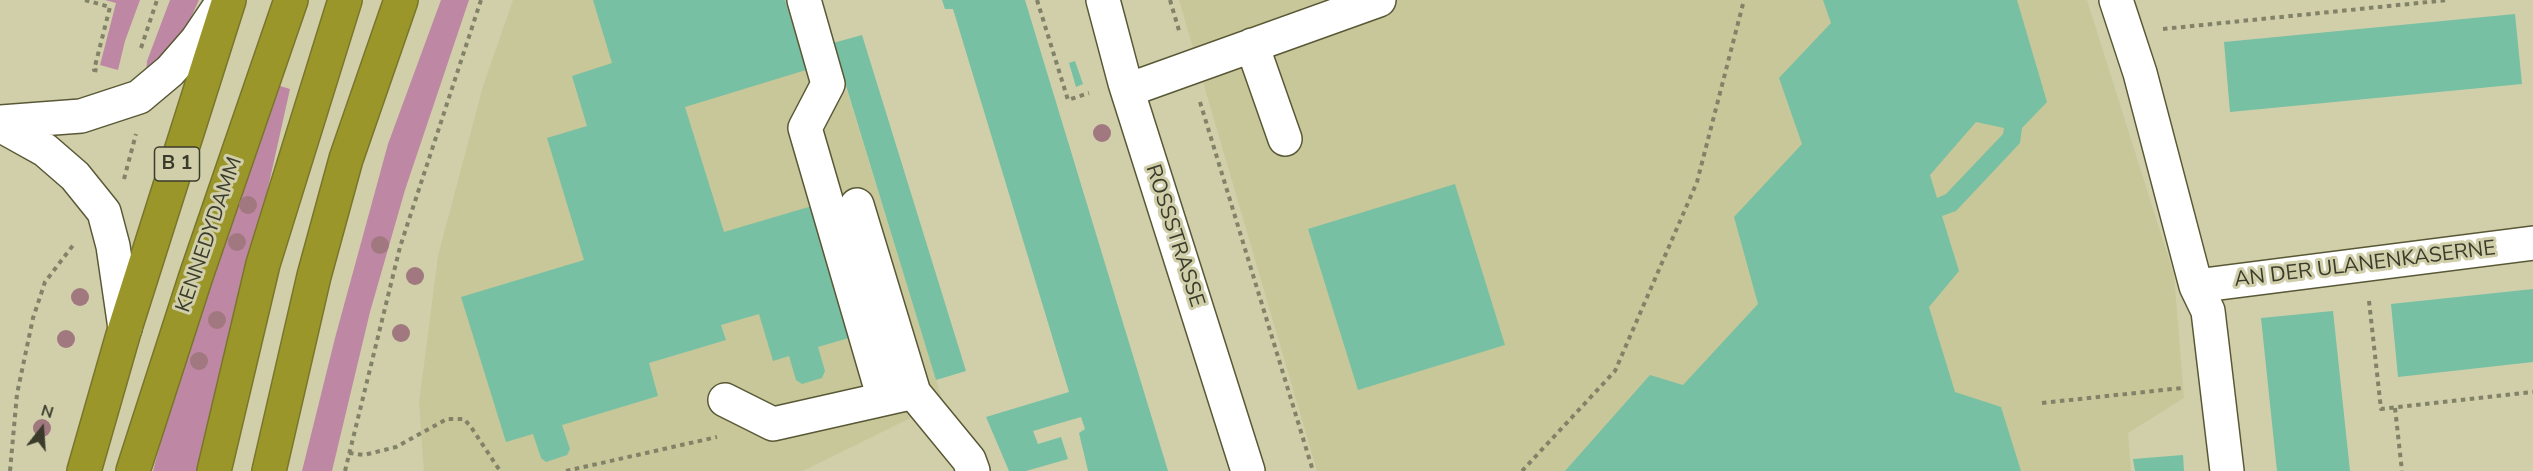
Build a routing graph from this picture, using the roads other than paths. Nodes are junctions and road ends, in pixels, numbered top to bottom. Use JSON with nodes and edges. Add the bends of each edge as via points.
{"nodes":[{"id":1,"x":224,"y":0,"type":"edge"},
{"id":2,"x":229,"y":0,"type":"edge"},
{"id":3,"x":291,"y":0,"type":"edge"},
{"id":4,"x":345,"y":0,"type":"edge"},
{"id":5,"x":401,"y":0,"type":"edge"},
{"id":6,"x":804,"y":0,"type":"edge"},
{"id":7,"x":1103,"y":0,"type":"edge"},
{"id":8,"x":1379,"y":0,"type":"edge"},
{"id":9,"x":2116,"y":0,"type":"edge"},
{"id":10,"x":1252,"y":45,"type":"junction"},
{"id":11,"x":1128,"y":90,"type":"junction"},
{"id":12,"x":0,"y":123,"type":"edge"},
{"id":13,"x":1285,"y":139,"type":"dead end"},
{"id":14,"x":857,"y":205,"type":"dead end"},
{"id":15,"x":2533,"y":243,"type":"edge"},
{"id":16,"x":2196,"y":286,"type":"junction"},
{"id":17,"x":125,"y":328,"type":"junction"},
{"id":18,"x":899,"y":396,"type":"junction"},
{"id":19,"x":725,"y":400,"type":"dead end"},
{"id":20,"x":84,"y":471,"type":"edge"},
{"id":21,"x":133,"y":471,"type":"edge"},
{"id":22,"x":214,"y":471,"type":"edge"},
{"id":23,"x":269,"y":471,"type":"edge"},
{"id":24,"x":973,"y":471,"type":"edge"},
{"id":25,"x":1248,"y":471,"type":"edge"},
{"id":26,"x":2227,"y":471,"type":"edge"}],
"edges":[{"from":1,"to":12,"type":"street","via":[[170,71],[139,97],[81,116]]},
{"from":2,"to":17,"type":"highway","number":"B 1"},
{"from":3,"to":21,"type":"highway","name":"KENNEDYDAMM"},
{"from":4,"to":22,"type":"highway","via":[[264,264]]},
{"from":5,"to":23,"type":"highway","via":[[346,159],[314,276]]},
{"from":6,"to":18,"type":"street","via":[[828,84],[805,128]]},
{"from":7,"to":11,"type":"street","name":"ROSSSTRASSE"},
{"from":8,"to":10,"type":"street"},
{"from":9,"to":16,"type":"street"},
{"from":10,"to":11,"type":"street"},
{"from":10,"to":13,"type":"street"},
{"from":11,"to":25,"type":"street","name":"ROSSSTRASSE"},
{"from":12,"to":17,"type":"street","via":[[45,150],[75,176],[104,212]]},
{"from":14,"to":18,"type":"street"},
{"from":15,"to":16,"type":"street","name":"AN DER ULANENKASERNE"},
{"from":16,"to":26,"type":"street","via":[[2208,310]]},
{"from":17,"to":20,"type":"highway","number":"B 1"},
{"from":18,"to":19,"type":"street","via":[[773,424]]},
{"from":18,"to":24,"type":"street","via":[[969,460]]}]}
